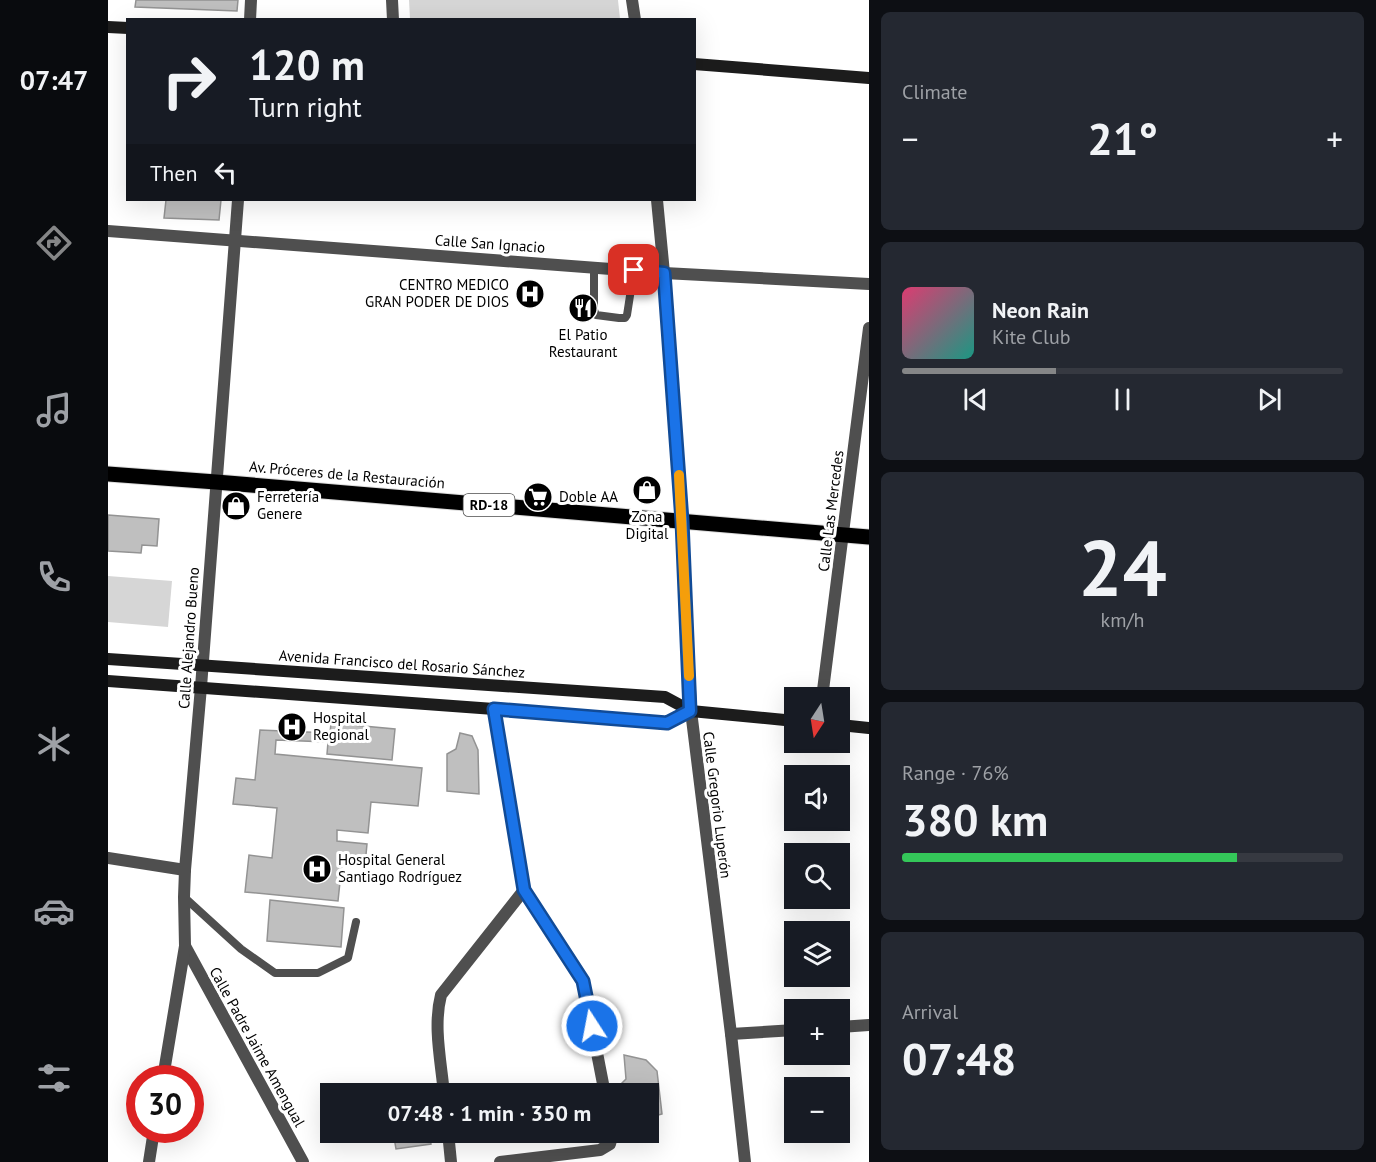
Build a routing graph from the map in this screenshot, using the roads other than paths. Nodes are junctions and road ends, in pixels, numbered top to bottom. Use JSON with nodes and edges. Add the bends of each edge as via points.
{"nodes":[{"id":1,"x":251,"y":0,"type":"edge"},
{"id":2,"x":392,"y":0,"type":"edge"},
{"id":3,"x":632,"y":0,"type":"edge"},
{"id":4,"x":250,"y":18,"type":"edge"},
{"id":5,"x":393,"y":18,"type":"edge"},
{"id":6,"x":635,"y":18,"type":"edge"},
{"id":7,"x":108,"y":27,"type":"edge"},
{"id":8,"x":126,"y":28,"type":"edge"},
{"id":9,"x":696,"y":64,"type":"edge"},
{"id":10,"x":869,"y":78,"type":"edge"},
{"id":11,"x":238,"y":201,"type":"edge"},
{"id":12,"x":657,"y":201,"type":"edge"},
{"id":13,"x":108,"y":231,"type":"edge"},
{"id":14,"x":235,"y":240,"type":"junction"},
{"id":15,"x":594,"y":267,"type":"junction"},
{"id":16,"x":634,"y":270,"type":"junction"},
{"id":17,"x":664,"y":273,"type":"junction"},
{"id":18,"x":869,"y":284,"type":"edge"},
{"id":19,"x":869,"y":328,"type":"edge"},
{"id":20,"x":108,"y":474,"type":"edge"},
{"id":21,"x":216,"y":482,"type":"junction"},
{"id":22,"x":682,"y":521,"type":"junction"},
{"id":23,"x":843,"y":534,"type":"junction"},
{"id":24,"x":869,"y":537,"type":"edge"},
{"id":25,"x":108,"y":659,"type":"edge"},
{"id":26,"x":202,"y":666,"type":"junction"},
{"id":27,"x":108,"y":681,"type":"edge"},
{"id":28,"x":201,"y":687,"type":"junction"},
{"id":29,"x":823,"y":687,"type":"edge"},
{"id":30,"x":494,"y":709,"type":"junction"},
{"id":31,"x":690,"y":711,"type":"junction"},
{"id":32,"x":784,"y":720,"type":"edge"},
{"id":33,"x":850,"y":726,"type":"edge"},
{"id":34,"x":869,"y":728,"type":"edge"},
{"id":35,"x":108,"y":858,"type":"edge"},
{"id":36,"x":185,"y":870,"type":"junction"},
{"id":37,"x":524,"y":890,"type":"junction"},
{"id":38,"x":184,"y":897,"type":"junction"},
{"id":39,"x":356,"y":922,"type":"dead end"},
{"id":40,"x":185,"y":946,"type":"junction"},
{"id":41,"x":869,"y":1025,"type":"edge"},
{"id":42,"x":850,"y":1026,"type":"edge"},
{"id":43,"x":784,"y":1031,"type":"edge"},
{"id":44,"x":731,"y":1034,"type":"junction"},
{"id":45,"x":165,"y":1065,"type":"edge"},
{"id":46,"x":443,"y":1083,"type":"edge"},
{"id":47,"x":604,"y":1083,"type":"edge"},
{"id":48,"x":152,"y":1143,"type":"edge"},
{"id":49,"x":449,"y":1143,"type":"edge"},
{"id":50,"x":610,"y":1143,"type":"edge"},
{"id":51,"x":149,"y":1162,"type":"edge"},
{"id":52,"x":303,"y":1162,"type":"edge"},
{"id":53,"x":452,"y":1162,"type":"edge"},
{"id":54,"x":500,"y":1162,"type":"edge"},
{"id":55,"x":745,"y":1162,"type":"edge"}],
"edges":[{"from":1,"to":4,"type":"street"},
{"from":2,"to":5,"type":"street"},
{"from":3,"to":6,"type":"street"},
{"from":7,"to":8,"type":"main road"},
{"from":9,"to":10,"type":"main road"},
{"from":11,"to":14,"type":"street","name":"Calle Alejandro Bueno"},
{"from":12,"to":17,"type":"street","name":"Calle Gregorio Luperón"},
{"from":13,"to":14,"type":"street","name":"Calle San Ignacio"},
{"from":14,"to":15,"type":"street","name":"Calle San Ignacio"},
{"from":14,"to":21,"type":"street","name":"Calle Alejandro Bueno"},
{"from":15,"to":16,"type":"street","name":"Calle San Ignacio"},
{"from":15,"to":16,"type":"lane","via":[[596,315],[619,318],[627,315]]},
{"from":16,"to":17,"type":"street","name":"Calle San Ignacio"},
{"from":17,"to":18,"type":"street","name":"Calle San Ignacio"},
{"from":17,"to":22,"type":"street","name":"Calle Gregorio Luperón"},
{"from":19,"to":23,"type":"street","name":"Calle Las Mercedes"},
{"from":20,"to":21,"type":"main road","name":"Av. Próceres de la Restauración","number":"RD-18"},
{"from":21,"to":22,"type":"main road","name":"Av. Próceres de la Restauración","number":"RD-18"},
{"from":21,"to":26,"type":"street","name":"Calle Alejandro Bueno"},
{"from":22,"to":23,"type":"main road","name":"Av. Próceres de la Restauración","number":"RD-18"},
{"from":22,"to":31,"type":"street","name":"Calle Gregorio Luperón"},
{"from":23,"to":24,"type":"main road","name":"Av. Próceres de la Restauración","number":"RD-18"},
{"from":23,"to":29,"type":"street","name":"Calle Las Mercedes"},
{"from":25,"to":26,"type":"main road","name":"Avenida Francisco del Rosario Sánchez"},
{"from":26,"to":28,"type":"street","name":"Calle Alejandro Bueno"},
{"from":26,"to":31,"type":"main road","name":"Avenida Francisco del Rosario Sánchez","via":[[665,697]]},
{"from":27,"to":28,"type":"main road","name":"Avenida Francisco del Rosario Sánchez"},
{"from":28,"to":30,"type":"main road","name":"Avenida Francisco del Rosario Sánchez"},
{"from":28,"to":36,"type":"street","name":"Calle Alejandro Bueno"},
{"from":30,"to":31,"type":"main road","name":"Avenida Francisco del Rosario Sánchez","via":[[667,723]]},
{"from":30,"to":37,"type":"street"},
{"from":31,"to":32,"type":"main road","name":"Avenida Francisco del Rosario Sánchez"},
{"from":31,"to":44,"type":"street","name":"Calle Gregorio Luperón"},
{"from":33,"to":34,"type":"main road"},
{"from":35,"to":36,"type":"street"},
{"from":36,"to":38,"type":"street","name":"Calle Alejandro Bueno"},
{"from":37,"to":46,"type":"street","via":[[441,995],[438,1027]]},
{"from":37,"to":47,"type":"street","via":[[583,981]]},
{"from":38,"to":39,"type":"lane","via":[[241,949],[275,973],[318,973],[348,958]]},
{"from":38,"to":40,"type":"street","name":"Calle Alejandro Bueno"},
{"from":40,"to":45,"type":"street","name":"Calle Alejandro Bueno"},
{"from":40,"to":52,"type":"street","name":"Calle Padre Jaime Amengual"},
{"from":41,"to":42,"type":"street"},
{"from":43,"to":44,"type":"street"},
{"from":44,"to":55,"type":"street","name":"Calle Gregorio Luperón"},
{"from":48,"to":51,"type":"street"},
{"from":49,"to":53,"type":"street"},
{"from":50,"to":54,"type":"street","via":[[600,1150]]}]}
